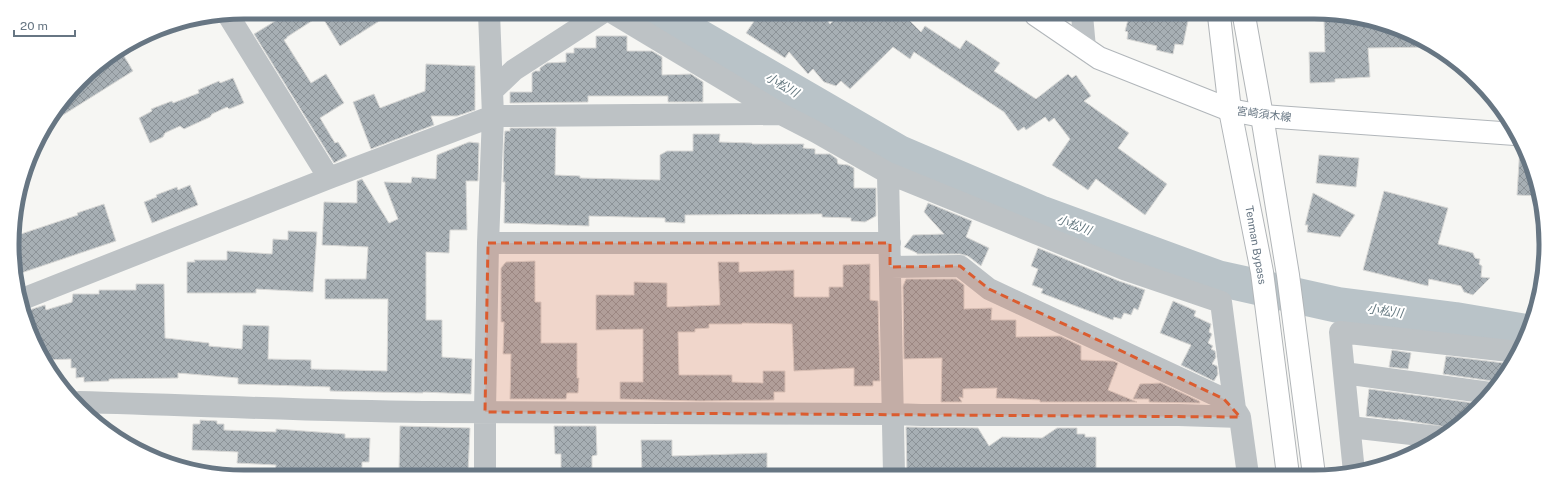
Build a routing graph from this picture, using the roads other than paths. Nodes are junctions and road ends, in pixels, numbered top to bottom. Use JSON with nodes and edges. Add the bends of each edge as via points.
{"nodes":[{"id":1,"x":230,"y":19,"type":"edge"},
{"id":2,"x":489,"y":19,"type":"edge"},
{"id":3,"x":593,"y":19,"type":"edge"},
{"id":4,"x":621,"y":19,"type":"edge"},
{"id":5,"x":1042,"y":19,"type":"edge"},
{"id":6,"x":1082,"y":19,"type":"edge"},
{"id":7,"x":1219,"y":19,"type":"edge"},
{"id":8,"x":1245,"y":19,"type":"edge"},
{"id":9,"x":1085,"y":48,"type":"junction"},
{"id":10,"x":493,"y":90,"type":"junction"},
{"id":11,"x":1230,"y":110,"type":"junction"},
{"id":12,"x":782,"y":114,"type":"junction"},
{"id":13,"x":493,"y":116,"type":"junction"},
{"id":14,"x":1262,"y":116,"type":"junction"},
{"id":15,"x":1510,"y":134,"type":"edge"},
{"id":16,"x":888,"y":173,"type":"junction"},
{"id":17,"x":329,"y":178,"type":"junction"},
{"id":18,"x":488,"y":242,"type":"junction"},
{"id":19,"x":890,"y":243,"type":"junction"},
{"id":20,"x":890,"y":267,"type":"junction"},
{"id":21,"x":26,"y":298,"type":"edge"},
{"id":22,"x":1512,"y":351,"type":"edge"},
{"id":23,"x":1344,"y":373,"type":"junction"},
{"id":24,"x":1484,"y":392,"type":"edge"},
{"id":25,"x":83,"y":402,"type":"edge"},
{"id":26,"x":485,"y":412,"type":"junction"},
{"id":27,"x":1238,"y":413,"type":"junction"},
{"id":28,"x":894,"y":414,"type":"junction"},
{"id":29,"x":1350,"y":428,"type":"junction"},
{"id":30,"x":1432,"y":436,"type":"edge"},
{"id":31,"x":1354,"y":466,"type":"edge"},
{"id":32,"x":485,"y":470,"type":"edge"},
{"id":33,"x":894,"y":470,"type":"edge"},
{"id":34,"x":1247,"y":470,"type":"edge"},
{"id":35,"x":1287,"y":470,"type":"edge"},
{"id":36,"x":1313,"y":470,"type":"edge"}],
"edges":[{"from":1,"to":17,"type":"street"},
{"from":2,"to":10,"type":"street"},
{"from":3,"to":10,"type":"street","via":[[514,70]]},
{"from":4,"to":12,"type":"street"},
{"from":5,"to":9,"type":"main road","name":"宮崎須木線"},
{"from":6,"to":9,"type":"street"},
{"from":7,"to":11,"type":"main road","name":"Tenman Bypass"},
{"from":8,"to":14,"type":"main road"},
{"from":9,"to":11,"type":"main road","name":"宮崎須木線","via":[[1099,58]]},
{"from":10,"to":13,"type":"street"},
{"from":11,"to":14,"type":"main road","name":"宮崎須木線"},
{"from":11,"to":35,"type":"main road","name":"Tenman Bypass","via":[[1262,272]]},
{"from":12,"to":13,"type":"street"},
{"from":12,"to":16,"type":"street"},
{"from":13,"to":17,"type":"street"},
{"from":13,"to":18,"type":"street"},
{"from":14,"to":15,"type":"main road","name":"宮崎須木線"},
{"from":14,"to":36,"type":"main road","via":[[1288,275]]},
{"from":16,"to":19,"type":"street"},
{"from":16,"to":27,"type":"street","via":[[1124,269],[1221,302]]},
{"from":17,"to":21,"type":"street"},
{"from":18,"to":19,"type":"street"},
{"from":18,"to":26,"type":"street"},
{"from":19,"to":20,"type":"street"},
{"from":20,"to":27,"type":"street","via":[[960,266],[989,289],[1224,399]]},
{"from":20,"to":28,"type":"street"},
{"from":22,"to":23,"type":"street","via":[[1340,332]]},
{"from":23,"to":24,"type":"street"},
{"from":23,"to":29,"type":"street"},
{"from":25,"to":26,"type":"street"},
{"from":26,"to":28,"type":"street"},
{"from":26,"to":32,"type":"street"},
{"from":27,"to":28,"type":"street"},
{"from":27,"to":34,"type":"street"},
{"from":28,"to":33,"type":"street"},
{"from":29,"to":30,"type":"street"},
{"from":29,"to":31,"type":"street"}]}
